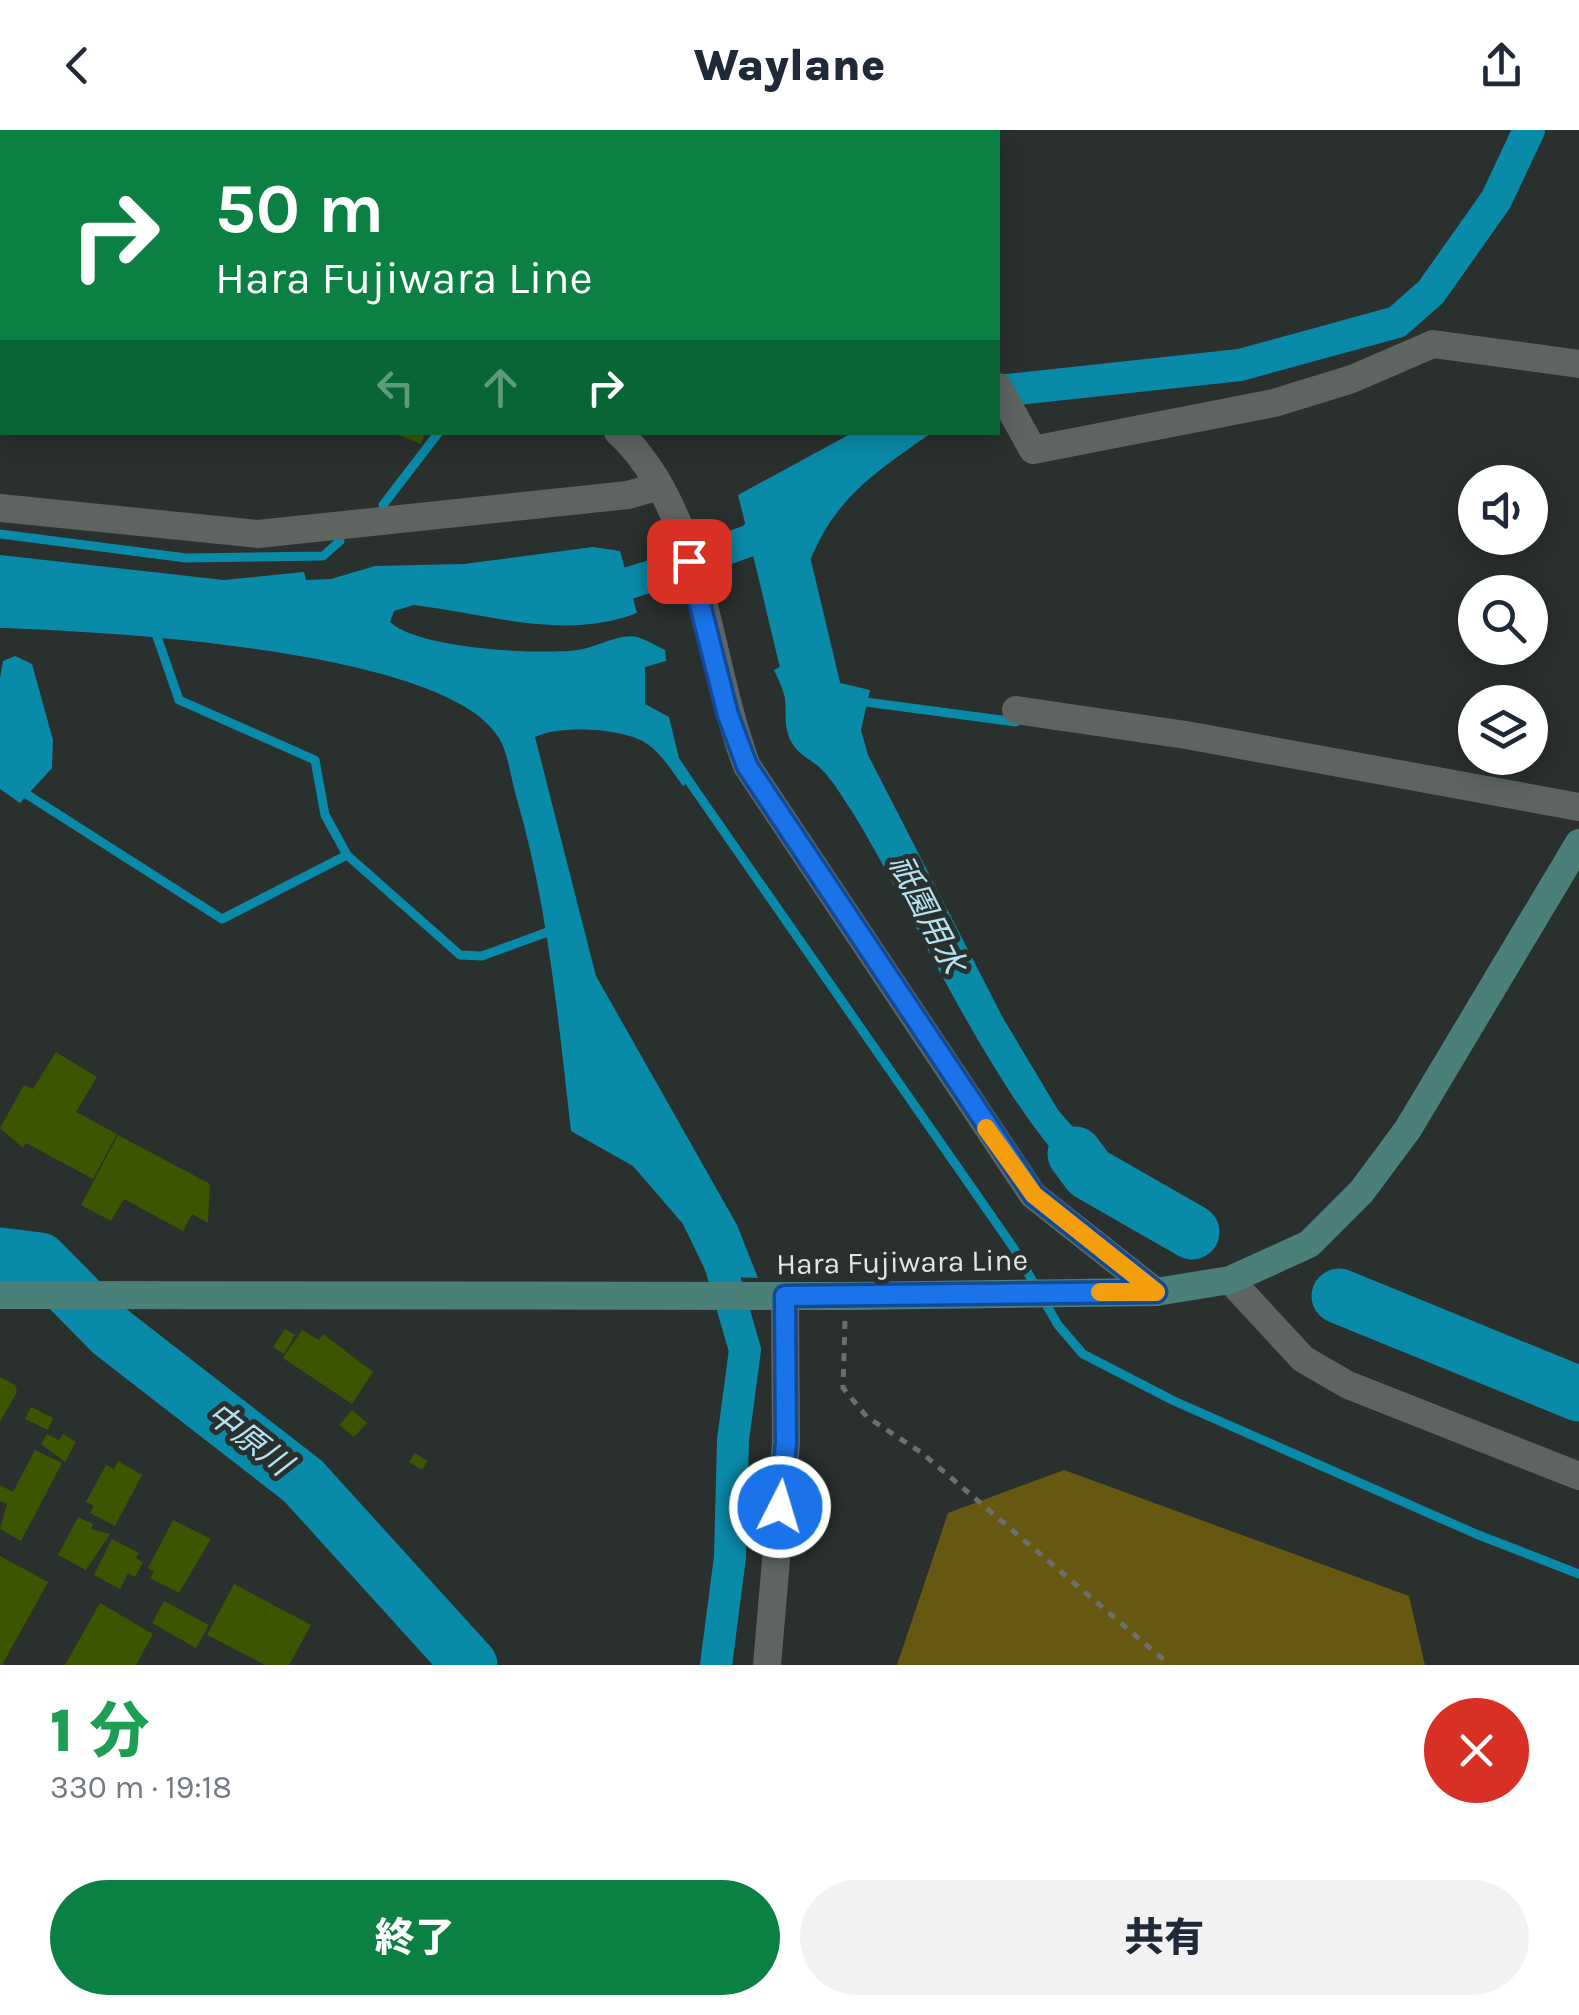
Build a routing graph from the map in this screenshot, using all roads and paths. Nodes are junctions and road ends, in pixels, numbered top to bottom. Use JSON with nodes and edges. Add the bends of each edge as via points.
{"nodes":[{"id":1,"x":1579,"y":364,"type":"edge"},
{"id":2,"x":1004,"y":396,"type":"edge"},
{"id":3,"x":620,"y":435,"type":"edge"},
{"id":4,"x":660,"y":486,"type":"junction"},
{"id":5,"x":0,"y":508,"type":"edge"},
{"id":6,"x":1016,"y":710,"type":"dead end"},
{"id":7,"x":1579,"y":807,"type":"edge"},
{"id":8,"x":1579,"y":843,"type":"edge"},
{"id":9,"x":1230,"y":1280,"type":"junction"},
{"id":10,"x":1156,"y":1292,"type":"junction"},
{"id":11,"x":0,"y":1296,"type":"edge"},
{"id":12,"x":785,"y":1296,"type":"junction"},
{"id":13,"x":846,"y":1296,"type":"junction"},
{"id":14,"x":1579,"y":1476,"type":"edge"},
{"id":15,"x":766,"y":1665,"type":"edge"},
{"id":16,"x":1170,"y":1665,"type":"edge"}],
"edges":[{"from":1,"to":2,"type":"street","via":[[1433,344],[1274,403],[1033,450]]},
{"from":3,"to":4,"type":"street"},
{"from":4,"to":5,"type":"street","via":[[628,495],[258,534]]},
{"from":4,"to":10,"type":"street","via":[[680,523],[747,766],[1034,1195]]},
{"from":6,"to":7,"type":"street"},
{"from":8,"to":9,"type":"main road","name":"Hara Fujiwara Line","via":[[1408,1129],[1362,1192],[1309,1244]]},
{"from":9,"to":10,"type":"main road","name":"Hara Fujiwara Line"},
{"from":9,"to":14,"type":"street","via":[[1303,1359],[1348,1385]]},
{"from":10,"to":13,"type":"main road","name":"Hara Fujiwara Line"},
{"from":11,"to":12,"type":"main road","name":"Hara Fujiwara Line"},
{"from":12,"to":13,"type":"main road","name":"Hara Fujiwara Line"},
{"from":12,"to":15,"type":"street","via":[[786,1443]]},
{"from":13,"to":16,"type":"path","via":[[843,1388],[866,1417],[922,1453]]}]}
